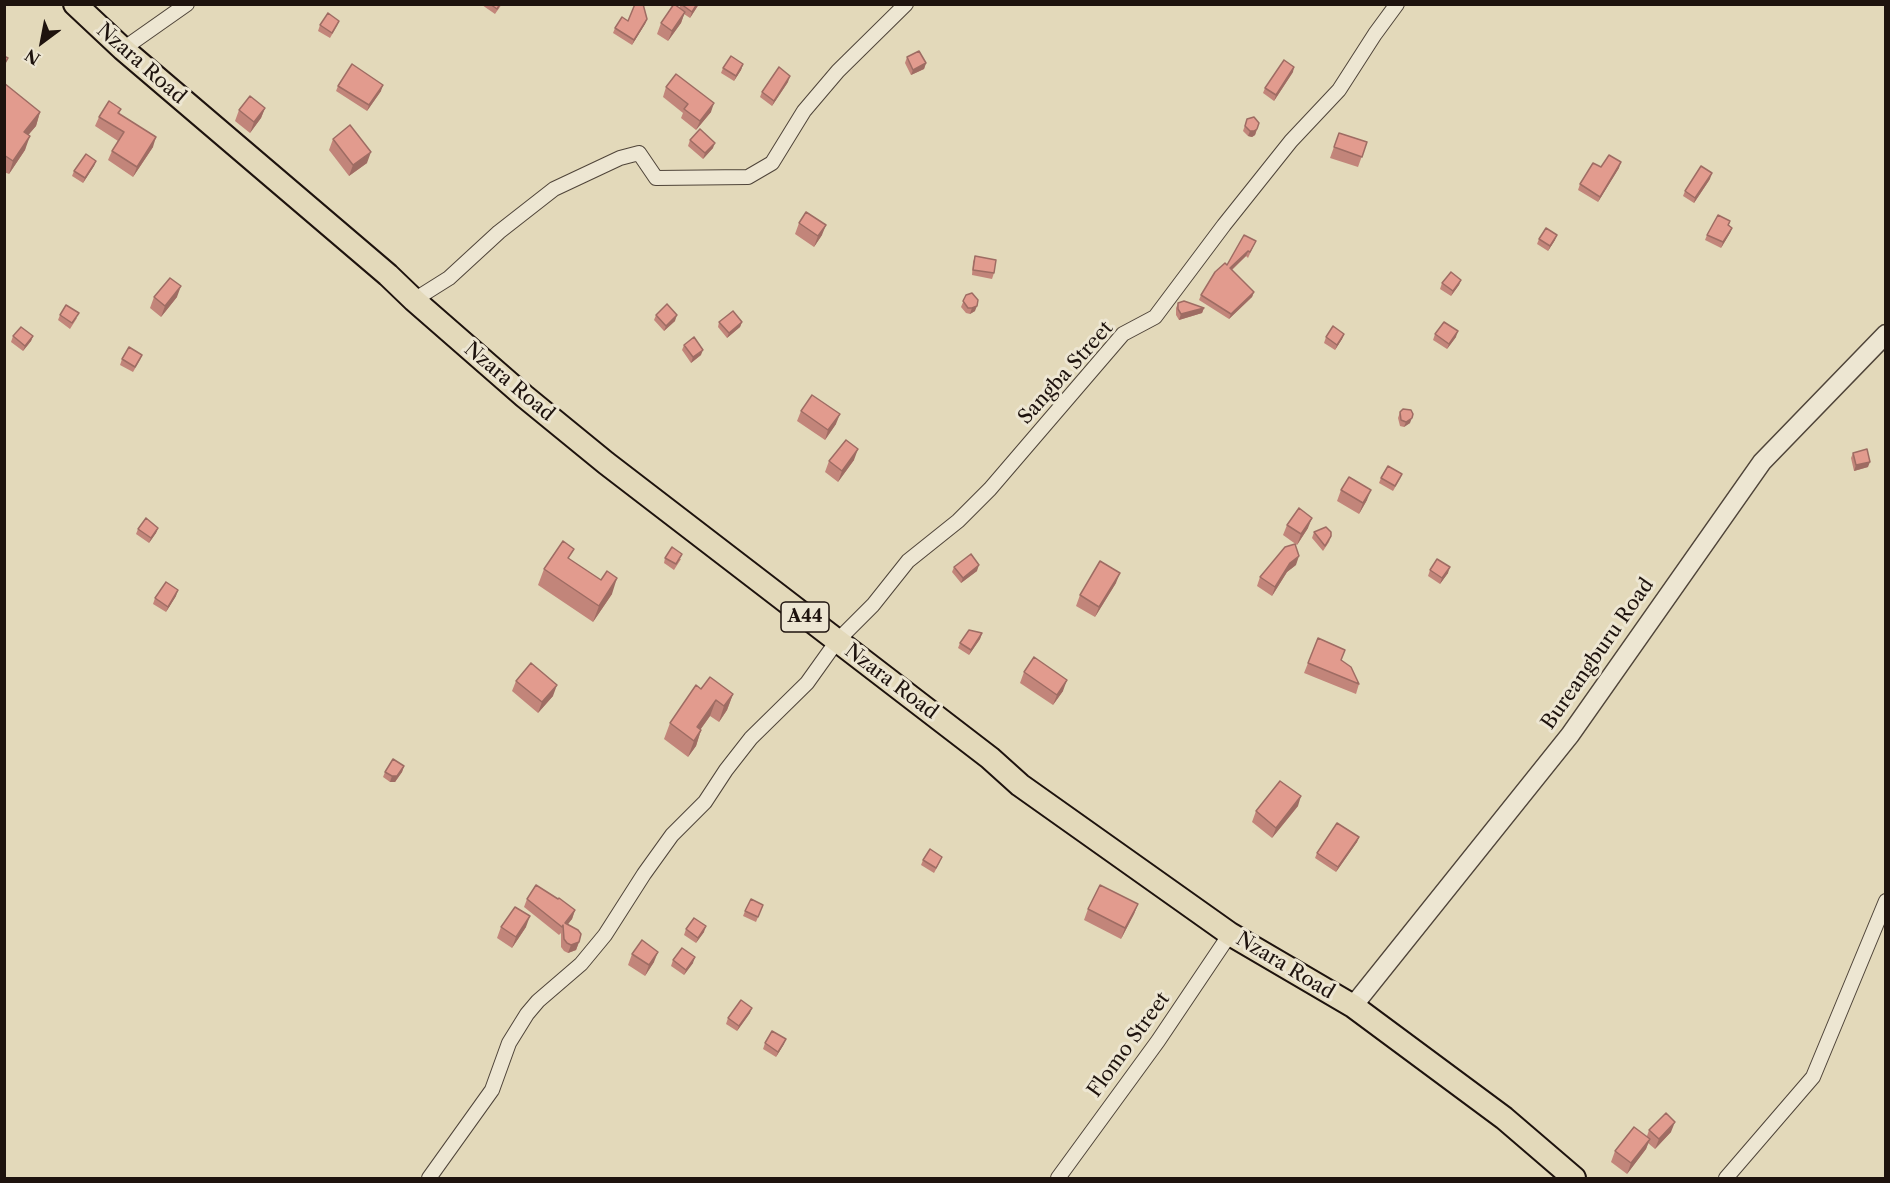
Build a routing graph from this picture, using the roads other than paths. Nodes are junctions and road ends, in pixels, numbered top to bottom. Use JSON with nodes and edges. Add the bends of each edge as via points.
{"nodes":[{"id":1,"x":75,"y":4,"type":"edge"},
{"id":2,"x":187,"y":4,"type":"edge"},
{"id":3,"x":906,"y":4,"type":"edge"},
{"id":4,"x":1397,"y":4,"type":"edge"},
{"id":5,"x":123,"y":49,"type":"junction"},
{"id":6,"x":414,"y":300,"type":"junction"},
{"id":7,"x":1886,"y":334,"type":"edge"},
{"id":8,"x":837,"y":641,"type":"junction"},
{"id":9,"x":1886,"y":902,"type":"edge"},
{"id":10,"x":1230,"y":934,"type":"junction"},
{"id":11,"x":1353,"y":1006,"type":"junction"},
{"id":12,"x":429,"y":1179,"type":"edge"},
{"id":13,"x":1058,"y":1179,"type":"edge"},
{"id":14,"x":1574,"y":1179,"type":"edge"},
{"id":15,"x":1725,"y":1179,"type":"edge"}],
"edges":[{"from":1,"to":5,"type":"main road","name":"Nzara Road","number":"A44"},
{"from":2,"to":5,"type":"street"},
{"from":3,"to":6,"type":"street","via":[[804,111],[772,163],[748,177],[656,178],[639,153],[620,158],[554,189],[449,278]]},
{"from":4,"to":8,"type":"street","name":"Sangba Street","via":[[1339,90],[1278,157],[1155,317],[1123,334],[990,489],[908,561],[873,605]]},
{"from":5,"to":6,"type":"main road","name":"Nzara Road","number":"A44"},
{"from":6,"to":8,"type":"main road","name":"Nzara Road","number":"A44","via":[[597,456]]},
{"from":7,"to":11,"type":"street","name":"Bureangburu Road","via":[[1762,462],[1570,735]]},
{"from":8,"to":10,"type":"main road","name":"Nzara Road","number":"A44","via":[[1020,784]]},
{"from":8,"to":12,"type":"street","name":"Sangba Street","via":[[807,683],[751,738],[705,802],[672,835],[587,957],[527,1014],[509,1043],[492,1090]]},
{"from":9,"to":15,"type":"street","via":[[1813,1077]]},
{"from":10,"to":11,"type":"main road","name":"Nzara Road","number":"A44"},
{"from":10,"to":13,"type":"street","name":"Flomo Street"},
{"from":11,"to":14,"type":"main road","name":"Nzara Road","number":"A44","via":[[1504,1118]]}]}
